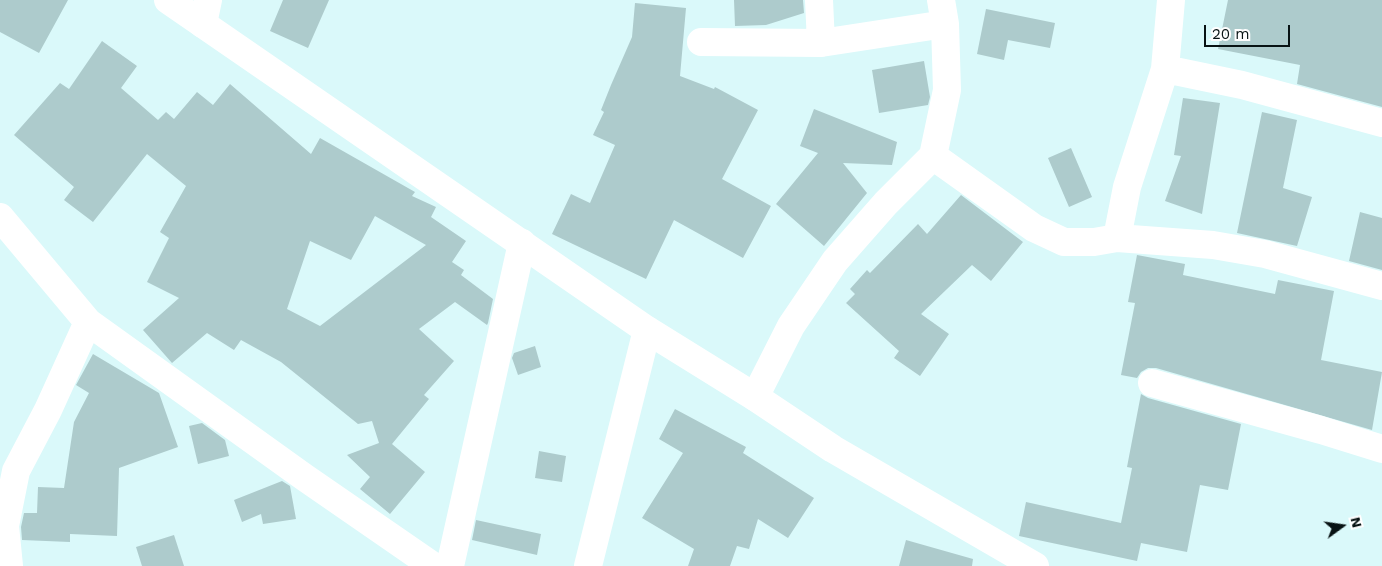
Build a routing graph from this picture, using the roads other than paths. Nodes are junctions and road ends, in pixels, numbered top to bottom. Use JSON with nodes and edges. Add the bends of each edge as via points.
{"nodes":[{"id":1,"x":168,"y":0,"type":"edge"},
{"id":2,"x":819,"y":0,"type":"edge"},
{"id":3,"x":1171,"y":0,"type":"edge"},
{"id":4,"x":206,"y":12,"type":"edge"},
{"id":5,"x":943,"y":12,"type":"edge"},
{"id":6,"x":701,"y":42,"type":"dead end"},
{"id":7,"x":821,"y":43,"type":"junction"},
{"id":8,"x":1165,"y":69,"type":"junction"},
{"id":9,"x":1382,"y":123,"type":"edge"},
{"id":10,"x":933,"y":156,"type":"junction"},
{"id":11,"x":0,"y":218,"type":"edge"},
{"id":12,"x":1117,"y":238,"type":"junction"},
{"id":13,"x":522,"y":243,"type":"junction"},
{"id":14,"x":1382,"y":286,"type":"edge"},
{"id":15,"x":88,"y":322,"type":"junction"},
{"id":16,"x":647,"y":330,"type":"junction"},
{"id":17,"x":1152,"y":383,"type":"dead end"},
{"id":18,"x":755,"y":396,"type":"junction"},
{"id":19,"x":1382,"y":450,"type":"edge"},
{"id":20,"x":8,"y":475,"type":"edge"},
{"id":21,"x":9,"y":566,"type":"edge"},
{"id":22,"x":434,"y":566,"type":"edge"},
{"id":23,"x":450,"y":566,"type":"edge"},
{"id":24,"x":588,"y":566,"type":"edge"},
{"id":25,"x":1035,"y":566,"type":"edge"}],
"edges":[{"from":1,"to":4,"type":"street"},
{"from":2,"to":7,"type":"street"},
{"from":3,"to":8,"type":"street"},
{"from":4,"to":13,"type":"street"},
{"from":5,"to":7,"type":"street"},
{"from":5,"to":10,"type":"street","via":[[947,90]]},
{"from":6,"to":7,"type":"street"},
{"from":8,"to":9,"type":"street","via":[[1242,85]]},
{"from":8,"to":12,"type":"street","via":[[1127,187]]},
{"from":10,"to":12,"type":"street","via":[[1034,228],[1064,242]]},
{"from":10,"to":18,"type":"street","via":[[835,261],[791,326]]},
{"from":11,"to":15,"type":"street"},
{"from":12,"to":14,"type":"street","via":[[1213,245],[1265,254]]},
{"from":13,"to":16,"type":"street"},
{"from":13,"to":23,"type":"street"},
{"from":15,"to":20,"type":"street","via":[[48,410]]},
{"from":15,"to":22,"type":"street","via":[[296,472]]},
{"from":16,"to":18,"type":"street"},
{"from":16,"to":24,"type":"street"},
{"from":17,"to":19,"type":"street"},
{"from":18,"to":25,"type":"street","via":[[833,449]]},
{"from":20,"to":21,"type":"street","via":[[5,526]]}]}
